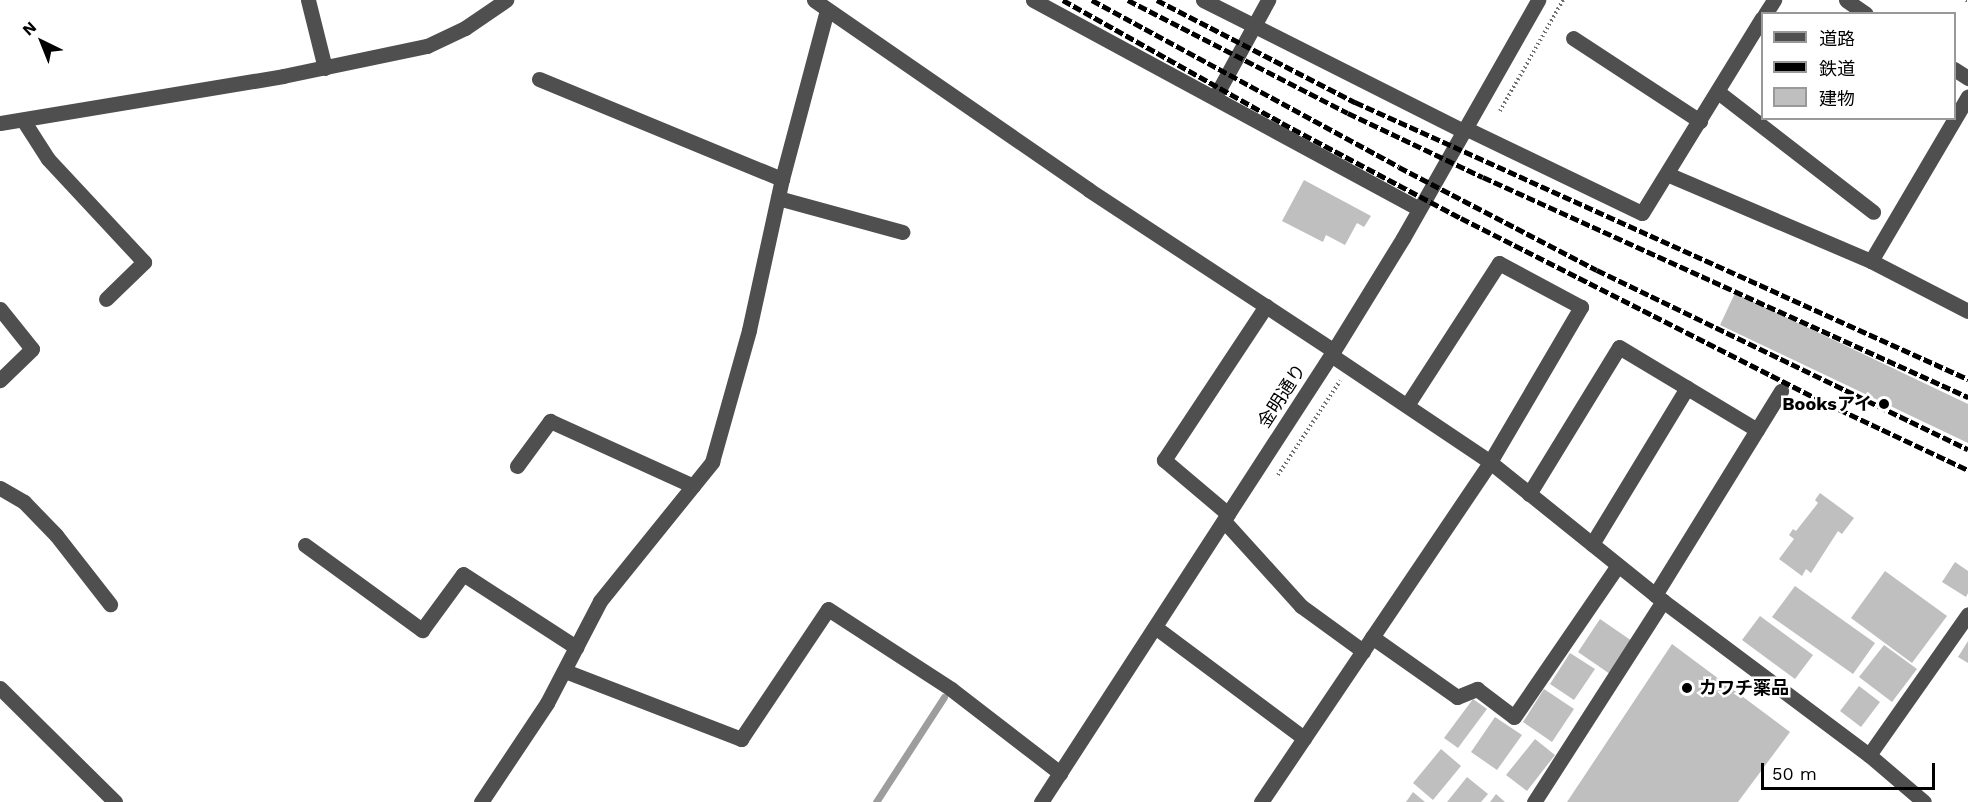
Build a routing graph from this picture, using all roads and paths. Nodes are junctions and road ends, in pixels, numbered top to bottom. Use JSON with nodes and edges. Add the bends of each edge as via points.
{"nodes":[{"id":1,"x":308,"y":0,"type":"edge"},
{"id":2,"x":506,"y":0,"type":"edge"},
{"id":3,"x":814,"y":0,"type":"edge"},
{"id":4,"x":1033,"y":0,"type":"edge"},
{"id":5,"x":1203,"y":0,"type":"edge"},
{"id":6,"x":1268,"y":0,"type":"edge"},
{"id":7,"x":1538,"y":0,"type":"edge"},
{"id":8,"x":1846,"y":0,"type":"edge"},
{"id":9,"x":485,"y":6,"type":"edge"},
{"id":10,"x":827,"y":10,"type":"junction"},
{"id":11,"x":1863,"y":12,"type":"edge"},
{"id":12,"x":1761,"y":20,"type":"edge"},
{"id":13,"x":1252,"y":27,"type":"junction"},
{"id":14,"x":1573,"y":38,"type":"dead end"},
{"id":15,"x":325,"y":68,"type":"junction"},
{"id":16,"x":539,"y":79,"type":"dead end"},
{"id":17,"x":1718,"y":92,"type":"junction"},
{"id":18,"x":1215,"y":97,"type":"junction"},
{"id":19,"x":1966,"y":104,"type":"edge"},
{"id":20,"x":23,"y":120,"type":"junction"},
{"id":21,"x":1700,"y":121,"type":"junction"},
{"id":22,"x":0,"y":123,"type":"edge"},
{"id":23,"x":1464,"y":129,"type":"junction"},
{"id":24,"x":1666,"y":174,"type":"junction"},
{"id":25,"x":782,"y":179,"type":"junction"},
{"id":26,"x":778,"y":198,"type":"junction"},
{"id":27,"x":1419,"y":209,"type":"junction"},
{"id":28,"x":1873,"y":212,"type":"dead end"},
{"id":29,"x":902,"y":232,"type":"dead end"},
{"id":30,"x":1871,"y":261,"type":"junction"},
{"id":31,"x":106,"y":300,"type":"dead end"},
{"id":32,"x":1266,"y":306,"type":"junction"},
{"id":33,"x":0,"y":309,"type":"edge"},
{"id":34,"x":1968,"y":311,"type":"edge"},
{"id":35,"x":1333,"y":353,"type":"junction"},
{"id":36,"x":0,"y":380,"type":"edge"},
{"id":37,"x":1687,"y":388,"type":"junction"},
{"id":38,"x":1781,"y":391,"type":"dead end"},
{"id":39,"x":1407,"y":405,"type":"junction"},
{"id":40,"x":1757,"y":430,"type":"junction"},
{"id":41,"x":1490,"y":462,"type":"junction"},
{"id":42,"x":517,"y":466,"type":"dead end"},
{"id":43,"x":693,"y":486,"type":"junction"},
{"id":44,"x":0,"y":488,"type":"edge"},
{"id":45,"x":1529,"y":494,"type":"junction"},
{"id":46,"x":1226,"y":518,"type":"junction"},
{"id":47,"x":306,"y":544,"type":"dead end"},
{"id":48,"x":1592,"y":544,"type":"junction"},
{"id":49,"x":1618,"y":565,"type":"junction"},
{"id":50,"x":1659,"y":598,"type":"junction"},
{"id":51,"x":110,"y":604,"type":"dead end"},
{"id":52,"x":1968,"y":614,"type":"edge"},
{"id":53,"x":1155,"y":627,"type":"junction"},
{"id":54,"x":1372,"y":638,"type":"junction"},
{"id":55,"x":576,"y":647,"type":"junction"},
{"id":56,"x":1363,"y":651,"type":"junction"},
{"id":57,"x":565,"y":671,"type":"junction"},
{"id":58,"x":0,"y":688,"type":"edge"},
{"id":59,"x":1304,"y":738,"type":"junction"},
{"id":60,"x":1869,"y":755,"type":"junction"},
{"id":61,"x":1060,"y":773,"type":"junction"},
{"id":62,"x":115,"y":802,"type":"edge"},
{"id":63,"x":481,"y":802,"type":"edge"},
{"id":64,"x":1041,"y":802,"type":"edge"},
{"id":65,"x":1261,"y":802,"type":"edge"},
{"id":66,"x":1534,"y":802,"type":"edge"},
{"id":67,"x":1924,"y":802,"type":"edge"}],
"edges":[{"from":1,"to":15,"type":"street"},
{"from":2,"to":9,"type":"street"},
{"from":3,"to":10,"type":"street"},
{"from":4,"to":18,"type":"street"},
{"from":5,"to":13,"type":"street"},
{"from":6,"to":13,"type":"street"},
{"from":7,"to":23,"type":"street","name":"金明通り"},
{"from":8,"to":11,"type":"street"},
{"from":9,"to":15,"type":"street","via":[[465,28],[427,46]]},
{"from":10,"to":25,"type":"street"},
{"from":10,"to":32,"type":"street"},
{"from":12,"to":17,"type":"street"},
{"from":13,"to":18,"type":"street"},
{"from":13,"to":23,"type":"street"},
{"from":14,"to":21,"type":"street"},
{"from":15,"to":20,"type":"street"},
{"from":16,"to":25,"type":"street"},
{"from":17,"to":21,"type":"street"},
{"from":17,"to":28,"type":"street"},
{"from":18,"to":27,"type":"street"},
{"from":19,"to":30,"type":"street"},
{"from":20,"to":22,"type":"street"},
{"from":20,"to":31,"type":"street","via":[[48,159],[144,262]]},
{"from":21,"to":24,"type":"street"},
{"from":23,"to":24,"type":"street","via":[[1642,213]]},
{"from":23,"to":27,"type":"street","name":"金明通り"},
{"from":24,"to":30,"type":"street"},
{"from":25,"to":26,"type":"street"},
{"from":26,"to":29,"type":"street"},
{"from":26,"to":43,"type":"street","via":[[749,330],[712,462]]},
{"from":27,"to":35,"type":"street","name":"金明通り"},
{"from":30,"to":34,"type":"street"},
{"from":32,"to":35,"type":"street"},
{"from":32,"to":46,"type":"street","via":[[1164,460]]},
{"from":33,"to":36,"type":"street","via":[[32,349]]},
{"from":35,"to":39,"type":"street"},
{"from":35,"to":46,"type":"street","name":"金明通り"},
{"from":37,"to":40,"type":"street"},
{"from":37,"to":45,"type":"street","via":[[1619,347]]},
{"from":37,"to":48,"type":"street"},
{"from":38,"to":40,"type":"street"},
{"from":39,"to":41,"type":"street"},
{"from":39,"to":41,"type":"street","via":[[1499,262],[1581,307]]},
{"from":40,"to":50,"type":"street"},
{"from":41,"to":45,"type":"street"},
{"from":41,"to":54,"type":"street"},
{"from":42,"to":43,"type":"street","via":[[550,421]]},
{"from":43,"to":55,"type":"street","via":[[600,601]]},
{"from":44,"to":51,"type":"street","via":[[24,502],[56,535]]},
{"from":45,"to":48,"type":"street"},
{"from":46,"to":53,"type":"street","name":"金明通り"},
{"from":46,"to":56,"type":"street","via":[[1301,606]]},
{"from":47,"to":55,"type":"street","via":[[422,630],[463,574]]},
{"from":48,"to":49,"type":"street"},
{"from":49,"to":50,"type":"street"},
{"from":49,"to":54,"type":"street","via":[[1515,717],[1477,689],[1457,697]]},
{"from":50,"to":60,"type":"street"},
{"from":50,"to":66,"type":"street"},
{"from":52,"to":60,"type":"street"},
{"from":53,"to":59,"type":"street"},
{"from":53,"to":61,"type":"street","name":"金明通り"},
{"from":54,"to":56,"type":"street"},
{"from":55,"to":57,"type":"street"},
{"from":56,"to":59,"type":"street"},
{"from":57,"to":61,"type":"street","via":[[741,739],[828,609],[951,689]]},
{"from":57,"to":63,"type":"street"},
{"from":58,"to":62,"type":"street"},
{"from":59,"to":65,"type":"street"},
{"from":60,"to":67,"type":"street"},
{"from":61,"to":64,"type":"street","name":"金明通り"}]}
